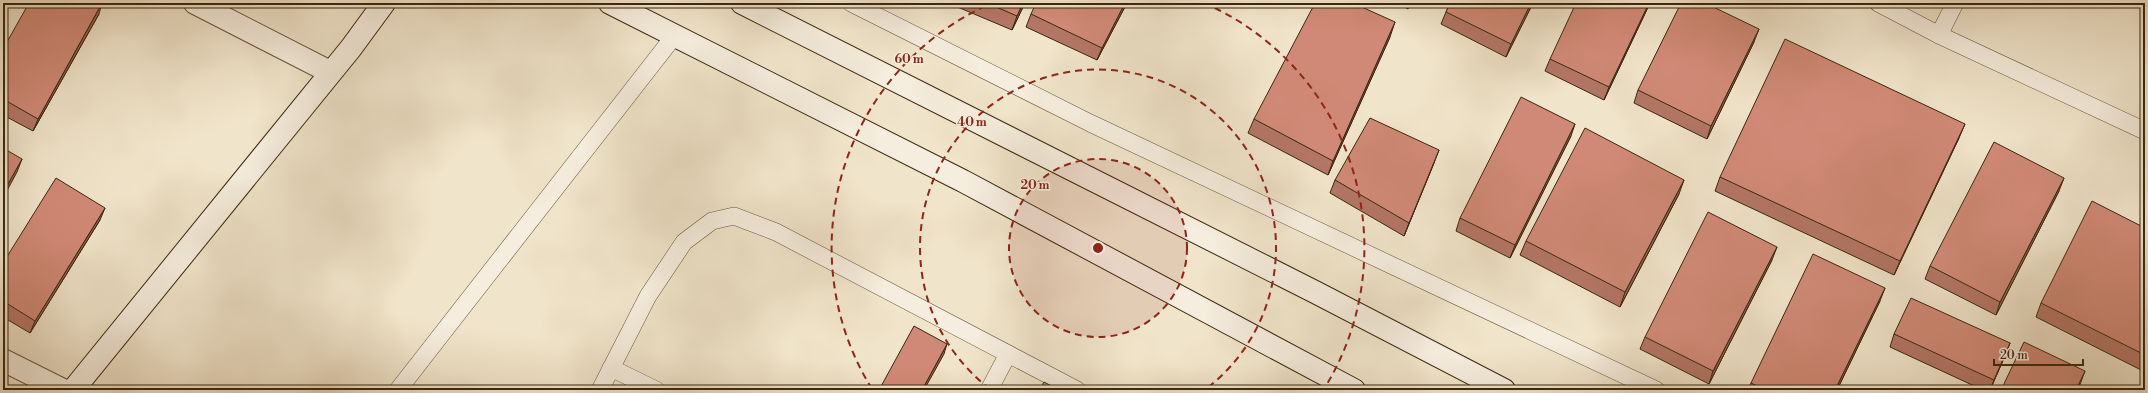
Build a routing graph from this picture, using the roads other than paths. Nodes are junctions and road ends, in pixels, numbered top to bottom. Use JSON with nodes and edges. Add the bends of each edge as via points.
{"nodes":[{"id":1,"x":195,"y":3,"type":"edge"},
{"id":2,"x":384,"y":3,"type":"edge"},
{"id":3,"x":610,"y":3,"type":"edge"},
{"id":4,"x":742,"y":3,"type":"edge"},
{"id":5,"x":851,"y":3,"type":"edge"},
{"id":6,"x":1878,"y":3,"type":"edge"},
{"id":7,"x":1955,"y":3,"type":"edge"},
{"id":8,"x":1940,"y":34,"type":"junction"},
{"id":9,"x":675,"y":35,"type":"junction"},
{"id":10,"x":330,"y":72,"type":"junction"},
{"id":11,"x":2145,"y":131,"type":"edge"},
{"id":12,"x":1008,"y":354,"type":"junction"},
{"id":13,"x":3,"y":360,"type":"edge"},
{"id":14,"x":611,"y":368,"type":"junction"},
{"id":15,"x":63,"y":390,"type":"edge"},
{"id":16,"x":73,"y":390,"type":"edge"},
{"id":17,"x":398,"y":390,"type":"edge"},
{"id":18,"x":600,"y":390,"type":"edge"},
{"id":19,"x":656,"y":390,"type":"edge"},
{"id":20,"x":989,"y":390,"type":"edge"},
{"id":21,"x":1077,"y":390,"type":"edge"},
{"id":22,"x":1354,"y":390,"type":"edge"},
{"id":23,"x":1504,"y":390,"type":"edge"},
{"id":24,"x":1656,"y":390,"type":"edge"}],
"edges":[{"from":1,"to":10,"type":"street"},
{"from":2,"to":10,"type":"street"},
{"from":3,"to":9,"type":"street"},
{"from":4,"to":23,"type":"street"},
{"from":5,"to":24,"type":"lane","via":[[1083,119]]},
{"from":6,"to":8,"type":"lane"},
{"from":7,"to":8,"type":"lane"},
{"from":8,"to":11,"type":"lane"},
{"from":9,"to":17,"type":"lane"},
{"from":9,"to":22,"type":"street","via":[[970,185]]},
{"from":10,"to":16,"type":"street"},
{"from":12,"to":14,"type":"lane","via":[[776,232],[734,216],[712,221],[684,242],[648,296]]},
{"from":12,"to":20,"type":"lane"},
{"from":12,"to":21,"type":"lane"},
{"from":13,"to":15,"type":"street"},
{"from":14,"to":18,"type":"lane"},
{"from":14,"to":19,"type":"lane"}]}
